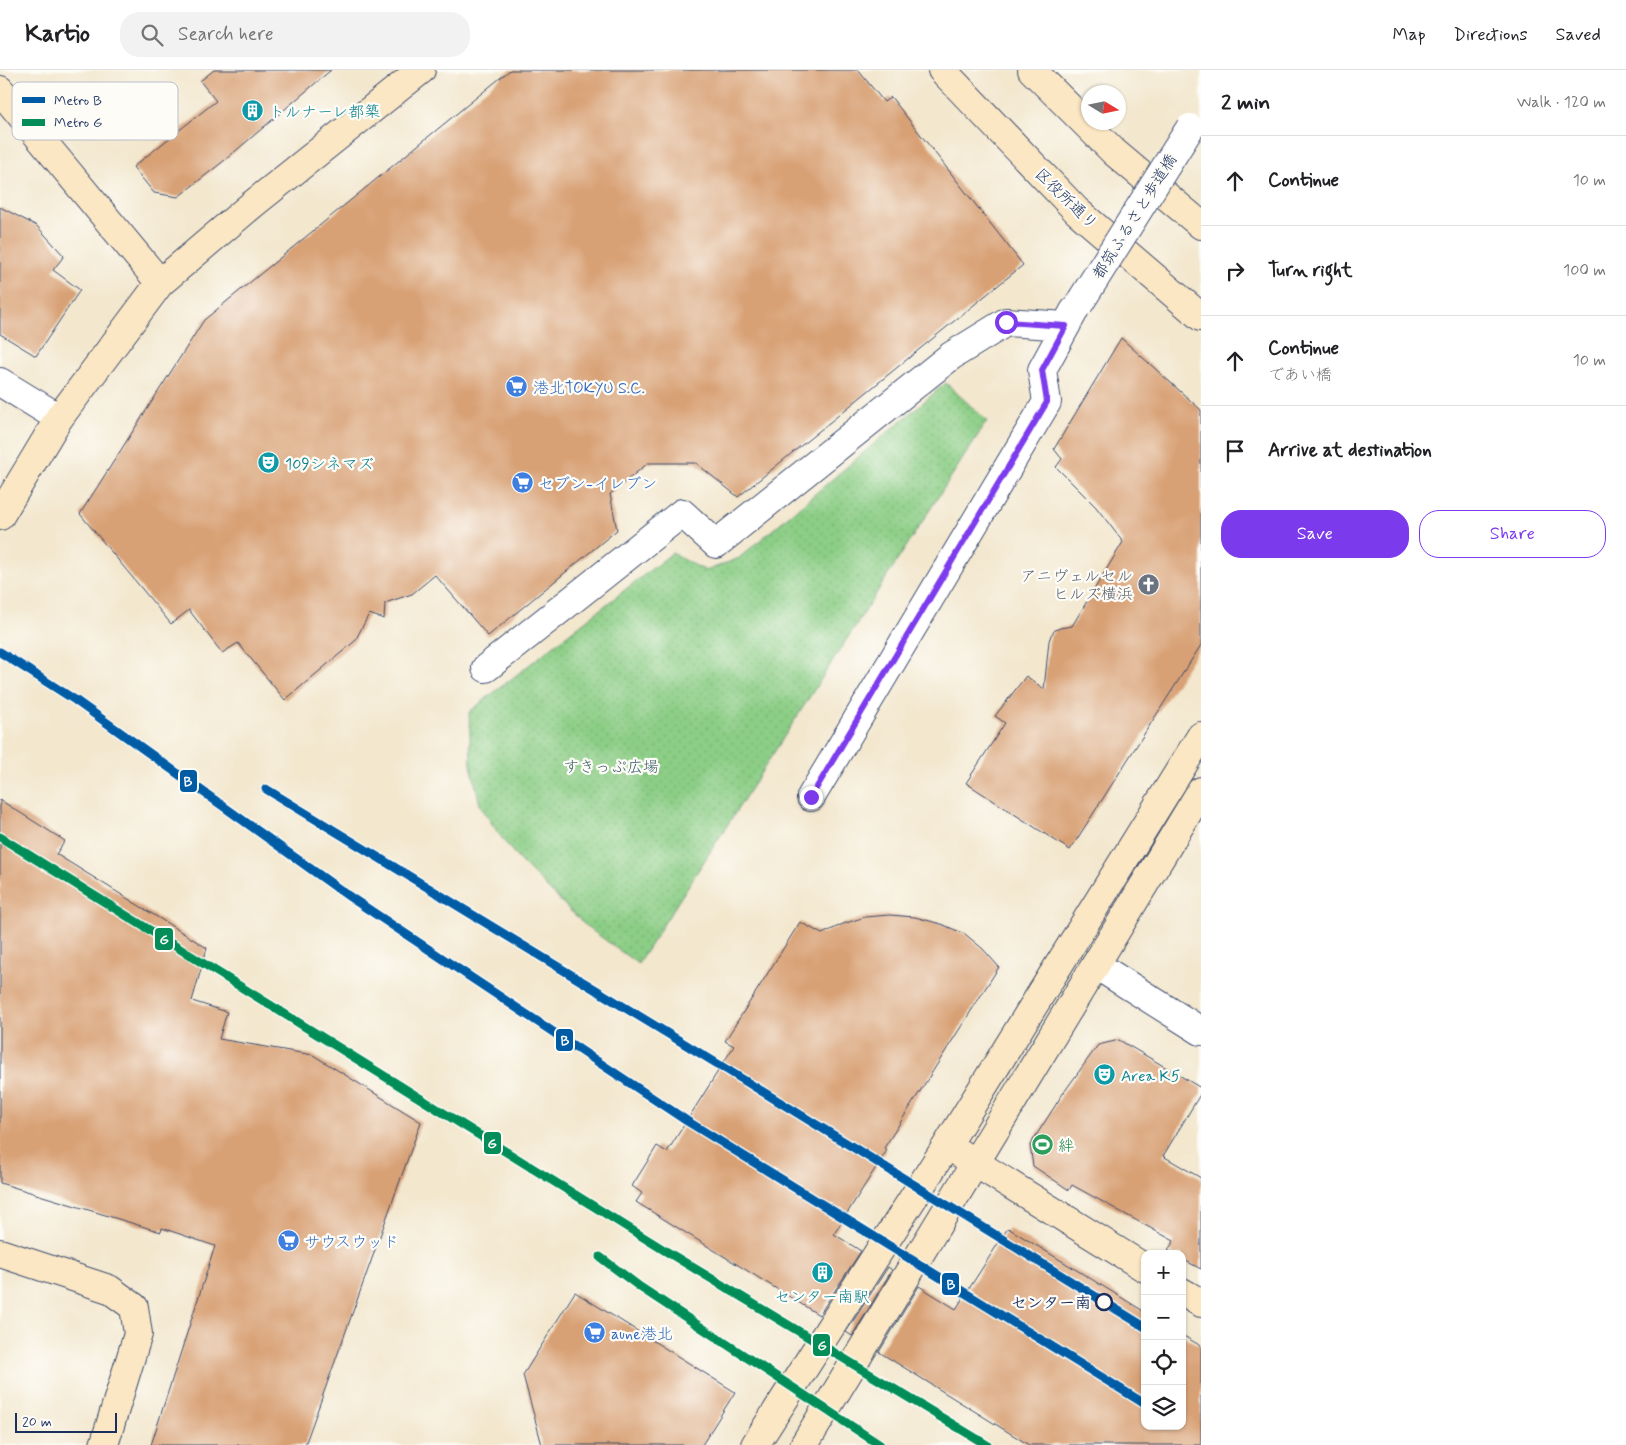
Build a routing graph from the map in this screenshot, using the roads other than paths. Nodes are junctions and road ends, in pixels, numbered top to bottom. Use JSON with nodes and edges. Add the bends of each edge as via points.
{"nodes":[{"id":1,"x":942,"y":70,"type":"edge"},
{"id":2,"x":1032,"y":70,"type":"edge"},
{"id":3,"x":416,"y":71,"type":"edge"},
{"id":4,"x":0,"y":90,"type":"edge"},
{"id":5,"x":12,"y":104,"type":"edge"},
{"id":6,"x":1190,"y":128,"type":"dead end"},
{"id":7,"x":41,"y":140,"type":"edge"},
{"id":8,"x":1201,"y":225,"type":"edge"},
{"id":9,"x":160,"y":283,"type":"junction"},
{"id":10,"x":1073,"y":315,"type":"junction"},
{"id":11,"x":1201,"y":317,"type":"edge"},
{"id":12,"x":0,"y":382,"type":"edge"},
{"id":13,"x":60,"y":418,"type":"junction"},
{"id":14,"x":0,"y":516,"type":"edge"},
{"id":15,"x":486,"y":668,"type":"dead end"},
{"id":16,"x":1201,"y":736,"type":"edge"},
{"id":17,"x":1201,"y":791,"type":"edge"},
{"id":18,"x":811,"y":797,"type":"dead end"},
{"id":19,"x":1096,"y":965,"type":"junction"},
{"id":20,"x":1201,"y":1031,"type":"edge"},
{"id":21,"x":947,"y":1145,"type":"junction"},
{"id":22,"x":976,"y":1164,"type":"junction"},
{"id":23,"x":0,"y":1253,"type":"edge"},
{"id":24,"x":1141,"y":1266,"type":"edge"},
{"id":25,"x":1186,"y":1294,"type":"edge"},
{"id":26,"x":1201,"y":1303,"type":"edge"},
{"id":27,"x":104,"y":1445,"type":"edge"},
{"id":28,"x":755,"y":1445,"type":"edge"},
{"id":29,"x":804,"y":1445,"type":"edge"}],
"edges":[{"from":1,"to":11,"type":"street","name":"区役所通り","via":[[1077,211]]},
{"from":2,"to":8,"type":"street","via":[[1114,152]]},
{"from":3,"to":9,"type":"street"},
{"from":4,"to":5,"type":"street"},
{"from":6,"to":10,"type":"street","name":"都筑ふるさと歩道橋","bridge":true},
{"from":7,"to":9,"type":"street"},
{"from":9,"to":13,"type":"street"},
{"from":10,"to":15,"type":"street","via":[[1006,322],[959,351],[716,544],[682,513]]},
{"from":10,"to":18,"type":"street","name":"都筑ふるさと歩道橋","via":[[1042,370],[1047,402]]},
{"from":12,"to":13,"type":"street"},
{"from":13,"to":14,"type":"street"},
{"from":16,"to":21,"type":"street"},
{"from":17,"to":19,"type":"street"},
{"from":19,"to":20,"type":"street"},
{"from":19,"to":22,"type":"street"},
{"from":21,"to":22,"type":"street"},
{"from":21,"to":28,"type":"street"},
{"from":22,"to":24,"type":"street"},
{"from":22,"to":29,"type":"street"},
{"from":23,"to":27,"type":"street","via":[[109,1289],[134,1307],[138,1334]]},
{"from":25,"to":26,"type":"street"}]}
